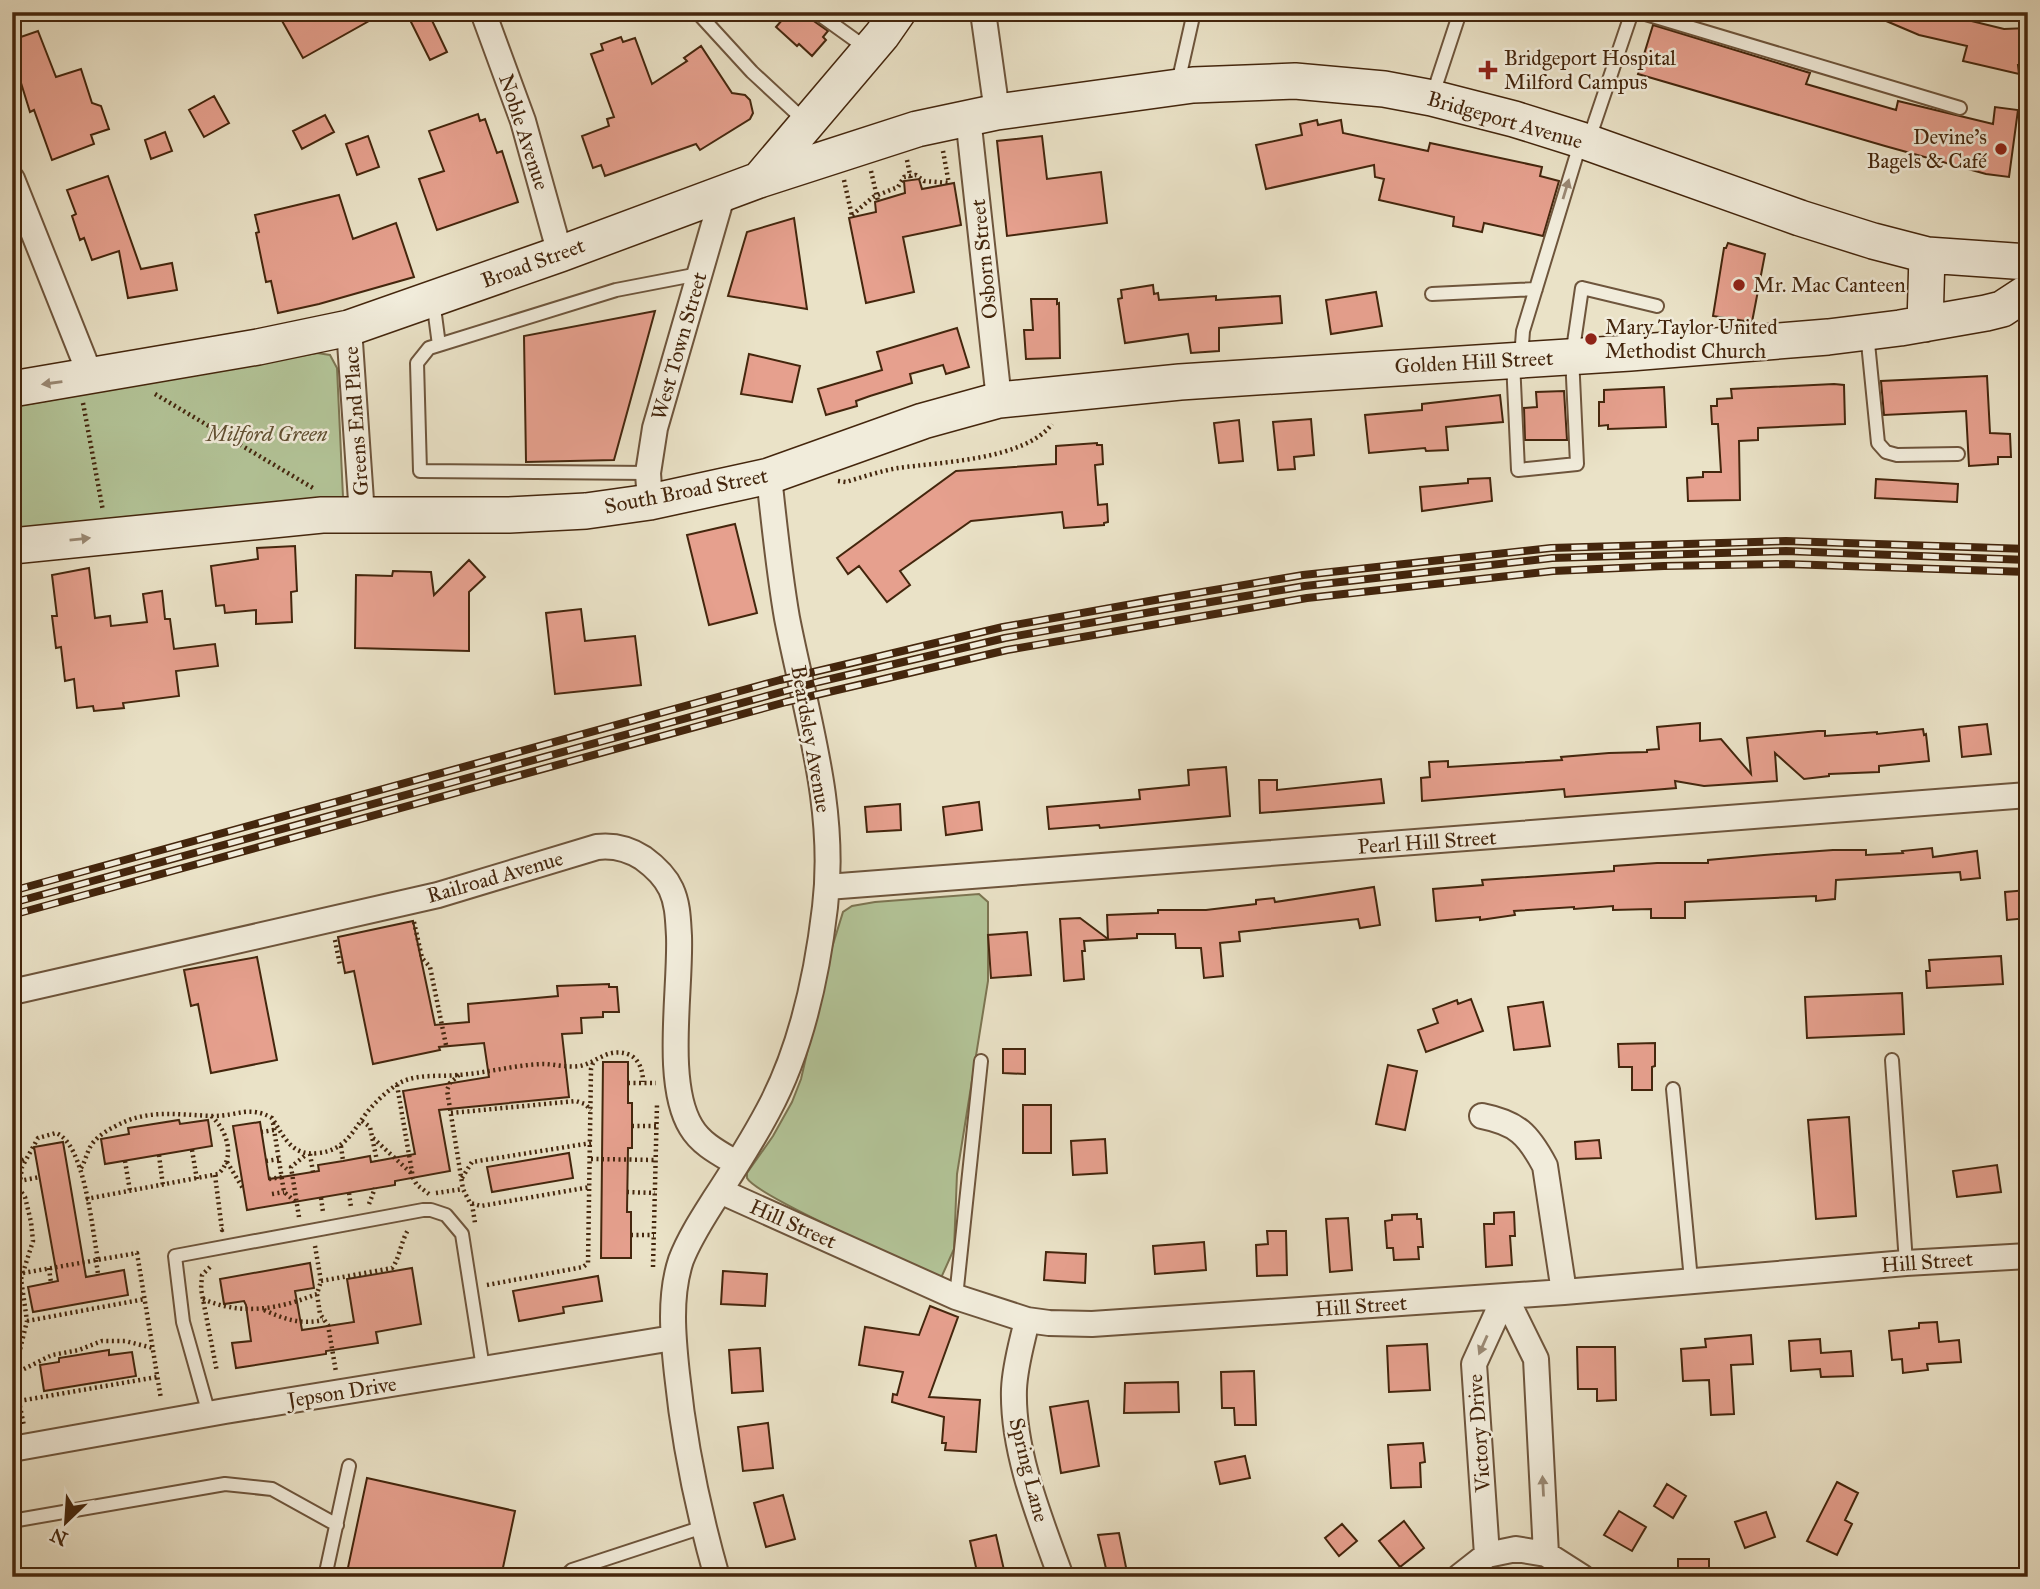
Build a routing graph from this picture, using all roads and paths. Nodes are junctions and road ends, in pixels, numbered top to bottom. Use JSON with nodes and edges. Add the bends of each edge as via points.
{"nodes":[{"id":1,"x":483,"y":12,"type":"edge"},
{"id":2,"x":697,"y":12,"type":"edge"},
{"id":3,"x":816,"y":12,"type":"edge"},
{"id":4,"x":898,"y":12,"type":"edge"},
{"id":5,"x":983,"y":12,"type":"edge"},
{"id":6,"x":1195,"y":12,"type":"edge"},
{"id":7,"x":1460,"y":12,"type":"edge"},
{"id":8,"x":1632,"y":12,"type":"edge"},
{"id":9,"x":1639,"y":12,"type":"edge"},
{"id":10,"x":869,"y":50,"type":"junction"},
{"id":11,"x":1177,"y":87,"type":"junction"},
{"id":12,"x":1432,"y":98,"type":"junction"},
{"id":13,"x":1960,"y":108,"type":"dead end"},
{"id":14,"x":983,"y":115,"type":"junction"},
{"id":15,"x":807,"y":122,"type":"junction"},
{"id":16,"x":1585,"y":141,"type":"junction"},
{"id":17,"x":942,"y":147,"type":"dead end"},
{"id":18,"x":906,"y":156,"type":"dead end"},
{"id":19,"x":871,"y":167,"type":"dead end"},
{"id":20,"x":843,"y":176,"type":"dead end"},
{"id":21,"x":911,"y":178,"type":"junction"},
{"id":22,"x":12,"y":179,"type":"edge"},
{"id":23,"x":759,"y":180,"type":"junction"},
{"id":24,"x":723,"y":193,"type":"junction"},
{"id":25,"x":877,"y":198,"type":"junction"},
{"id":26,"x":560,"y":254,"type":"junction"},
{"id":27,"x":1927,"y":255,"type":"junction"},
{"id":28,"x":2028,"y":262,"type":"edge"},
{"id":29,"x":699,"y":274,"type":"junction"},
{"id":30,"x":1536,"y":289,"type":"junction"},
{"id":31,"x":2028,"y":292,"type":"edge"},
{"id":32,"x":1432,"y":294,"type":"dead end"},
{"id":33,"x":432,"y":299,"type":"junction"},
{"id":34,"x":1657,"y":306,"type":"dead end"},
{"id":35,"x":1925,"y":324,"type":"junction"},
{"id":36,"x":349,"y":328,"type":"junction"},
{"id":37,"x":1867,"y":333,"type":"junction"},
{"id":38,"x":439,"y":345,"type":"junction"},
{"id":39,"x":1572,"y":356,"type":"junction"},
{"id":40,"x":1517,"y":359,"type":"junction"},
{"id":41,"x":97,"y":382,"type":"junction"},
{"id":42,"x":12,"y":389,"type":"edge"},
{"id":43,"x":999,"y":400,"type":"junction"},
{"id":44,"x":1052,"y":425,"type":"dead end"},
{"id":45,"x":1958,"y":454,"type":"dead end"},
{"id":46,"x":821,"y":458,"type":"junction"},
{"id":47,"x":769,"y":476,"type":"junction"},
{"id":48,"x":649,"y":487,"type":"junction"},
{"id":49,"x":317,"y":490,"type":"dead end"},
{"id":50,"x":362,"y":515,"type":"junction"},
{"id":51,"x":108,"y":536,"type":"junction"},
{"id":52,"x":12,"y":545,"type":"edge"},
{"id":53,"x":2028,"y":794,"type":"edge"},
{"id":54,"x":827,"y":887,"type":"junction"},
{"id":55,"x":410,"y":901,"type":"junction"},
{"id":56,"x":12,"y":992,"type":"edge"},
{"id":57,"x":446,"y":1045,"type":"dead end"},
{"id":58,"x":1892,"y":1059,"type":"dead end"},
{"id":59,"x":594,"y":1060,"type":"junction"},
{"id":60,"x":981,"y":1061,"type":"dead end"},
{"id":61,"x":459,"y":1075,"type":"junction"},
{"id":62,"x":643,"y":1082,"type":"junction"},
{"id":63,"x":628,"y":1083,"type":"dead end"},
{"id":64,"x":397,"y":1085,"type":"junction"},
{"id":65,"x":1672,"y":1089,"type":"dead end"},
{"id":66,"x":591,"y":1111,"type":"junction"},
{"id":67,"x":451,"y":1113,"type":"junction"},
{"id":68,"x":210,"y":1115,"type":"junction"},
{"id":69,"x":1482,"y":1116,"type":"dead end"},
{"id":70,"x":272,"y":1118,"type":"junction"},
{"id":71,"x":362,"y":1121,"type":"junction"},
{"id":72,"x":632,"y":1126,"type":"dead end"},
{"id":73,"x":656,"y":1126,"type":"junction"},
{"id":74,"x":274,"y":1130,"type":"junction"},
{"id":75,"x":261,"y":1132,"type":"dead end"},
{"id":76,"x":373,"y":1138,"type":"junction"},
{"id":77,"x":591,"y":1143,"type":"junction"},
{"id":78,"x":236,"y":1144,"type":"dead end"},
{"id":79,"x":227,"y":1145,"type":"junction"},
{"id":80,"x":341,"y":1146,"type":"junction"},
{"id":81,"x":192,"y":1150,"type":"dead end"},
{"id":82,"x":457,"y":1150,"type":"junction"},
{"id":83,"x":308,"y":1154,"type":"junction"},
{"id":84,"x":159,"y":1155,"type":"dead end"},
{"id":85,"x":26,"y":1159,"type":"junction"},
{"id":86,"x":279,"y":1159,"type":"junction"},
{"id":87,"x":591,"y":1159,"type":"junction"},
{"id":88,"x":656,"y":1160,"type":"junction"},
{"id":89,"x":125,"y":1161,"type":"dead end"},
{"id":90,"x":227,"y":1161,"type":"junction"},
{"id":91,"x":266,"y":1161,"type":"dead end"},
{"id":92,"x":343,"y":1161,"type":"dead end"},
{"id":93,"x":377,"y":1161,"type":"dead end"},
{"id":94,"x":472,"y":1162,"type":"junction"},
{"id":95,"x":736,"y":1163,"type":"junction"},
{"id":96,"x":12,"y":1165,"type":"edge"},
{"id":97,"x":81,"y":1168,"type":"junction"},
{"id":98,"x":313,"y":1172,"type":"dead end"},
{"id":99,"x":412,"y":1174,"type":"junction"},
{"id":100,"x":215,"y":1175,"type":"junction"},
{"id":101,"x":40,"y":1177,"type":"dead end"},
{"id":102,"x":282,"y":1177,"type":"junction"},
{"id":103,"x":12,"y":1179,"type":"edge"},
{"id":104,"x":269,"y":1179,"type":"dead end"},
{"id":105,"x":461,"y":1179,"type":"junction"},
{"id":106,"x":197,"y":1180,"type":"junction"},
{"id":107,"x":19,"y":1181,"type":"junction"},
{"id":108,"x":163,"y":1186,"type":"junction"},
{"id":109,"x":590,"y":1187,"type":"junction"},
{"id":110,"x":375,"y":1188,"type":"dead end"},
{"id":111,"x":19,"y":1190,"type":"junction"},
{"id":112,"x":244,"y":1190,"type":"dead end"},
{"id":113,"x":130,"y":1191,"type":"junction"},
{"id":114,"x":720,"y":1191,"type":"junction"},
{"id":115,"x":284,"y":1192,"type":"junction"},
{"id":116,"x":627,"y":1192,"type":"dead end"},
{"id":117,"x":349,"y":1193,"type":"dead end"},
{"id":118,"x":655,"y":1193,"type":"junction"},
{"id":119,"x":272,"y":1194,"type":"dead end"},
{"id":120,"x":429,"y":1195,"type":"dead end"},
{"id":121,"x":321,"y":1198,"type":"dead end"},
{"id":122,"x":86,"y":1199,"type":"junction"},
{"id":123,"x":297,"y":1203,"type":"junction"},
{"id":124,"x":472,"y":1204,"type":"junction"},
{"id":125,"x":369,"y":1205,"type":"dead end"},
{"id":126,"x":352,"y":1208,"type":"dead end"},
{"id":127,"x":323,"y":1212,"type":"dead end"},
{"id":128,"x":299,"y":1217,"type":"dead end"},
{"id":129,"x":417,"y":1228,"type":"dead end"},
{"id":130,"x":408,"y":1229,"type":"junction"},
{"id":131,"x":222,"y":1230,"type":"dead end"},
{"id":132,"x":312,"y":1231,"type":"junction"},
{"id":133,"x":477,"y":1231,"type":"dead end"},
{"id":134,"x":395,"y":1232,"type":"dead end"},
{"id":135,"x":631,"y":1235,"type":"dead end"},
{"id":136,"x":654,"y":1235,"type":"junction"},
{"id":137,"x":328,"y":1244,"type":"dead end"},
{"id":138,"x":315,"y":1247,"type":"junction"},
{"id":139,"x":303,"y":1249,"type":"dead end"},
{"id":140,"x":2028,"y":1256,"type":"edge"},
{"id":141,"x":97,"y":1260,"type":"junction"},
{"id":142,"x":1906,"y":1263,"type":"junction"},
{"id":143,"x":217,"y":1264,"type":"dead end"},
{"id":144,"x":49,"y":1268,"type":"junction"},
{"id":145,"x":653,"y":1271,"type":"dead end"},
{"id":146,"x":23,"y":1273,"type":"junction"},
{"id":147,"x":98,"y":1275,"type":"dead end"},
{"id":148,"x":1692,"y":1280,"type":"junction"},
{"id":149,"x":321,"y":1281,"type":"junction"},
{"id":150,"x":51,"y":1283,"type":"dead end"},
{"id":151,"x":486,"y":1285,"type":"dead end"},
{"id":152,"x":22,"y":1292,"type":"junction"},
{"id":153,"x":1564,"y":1292,"type":"junction"},
{"id":154,"x":317,"y":1294,"type":"junction"},
{"id":155,"x":1505,"y":1296,"type":"junction"},
{"id":156,"x":956,"y":1297,"type":"junction"},
{"id":157,"x":145,"y":1298,"type":"junction"},
{"id":158,"x":203,"y":1299,"type":"junction"},
{"id":159,"x":12,"y":1306,"type":"edge"},
{"id":160,"x":263,"y":1309,"type":"junction"},
{"id":161,"x":323,"y":1320,"type":"junction"},
{"id":162,"x":1027,"y":1320,"type":"junction"},
{"id":163,"x":27,"y":1321,"type":"junction"},
{"id":164,"x":673,"y":1338,"type":"junction"},
{"id":165,"x":153,"y":1348,"type":"junction"},
{"id":166,"x":12,"y":1367,"type":"edge"},
{"id":167,"x":483,"y":1368,"type":"junction"},
{"id":168,"x":13,"y":1377,"type":"edge"},
{"id":169,"x":157,"y":1377,"type":"junction"},
{"id":170,"x":339,"y":1392,"type":"junction"},
{"id":171,"x":19,"y":1401,"type":"junction"},
{"id":172,"x":162,"y":1404,"type":"dead end"},
{"id":173,"x":217,"y":1413,"type":"junction"},
{"id":174,"x":24,"y":1427,"type":"dead end"},
{"id":175,"x":12,"y":1449,"type":"edge"},
{"id":176,"x":349,"y":1466,"type":"dead end"},
{"id":177,"x":12,"y":1521,"type":"edge"},
{"id":178,"x":337,"y":1525,"type":"junction"},
{"id":179,"x":703,"y":1527,"type":"junction"},
{"id":180,"x":1546,"y":1554,"type":"junction"},
{"id":181,"x":1487,"y":1555,"type":"junction"},
{"id":182,"x":326,"y":1577,"type":"edge"},
{"id":183,"x":565,"y":1577,"type":"edge"},
{"id":184,"x":717,"y":1577,"type":"edge"},
{"id":185,"x":1061,"y":1577,"type":"edge"},
{"id":186,"x":1459,"y":1577,"type":"edge"},
{"id":187,"x":1582,"y":1577,"type":"edge"}],
"edges":[{"from":1,"to":26,"type":"street","name":"Noble Avenue","via":[[523,121]]},
{"from":2,"to":15,"type":"lane","via":[[752,72]]},
{"from":3,"to":10,"type":"lane"},
{"from":4,"to":10,"type":"main road"},
{"from":5,"to":14,"type":"street","name":"Osborn Street"},
{"from":6,"to":11,"type":"lane"},
{"from":7,"to":12,"type":"lane"},
{"from":8,"to":16,"type":"lane"},
{"from":9,"to":13,"type":"lane"},
{"from":10,"to":15,"type":"main road"},
{"from":11,"to":12,"type":"main road","name":"Bridgeport Avenue","via":[[1295,81]]},
{"from":11,"to":14,"type":"main road","name":"Bridgeport Avenue"},
{"from":12,"to":16,"type":"main road","name":"Bridgeport Avenue"},
{"from":14,"to":23,"type":"main road","name":"Broad Street","via":[[866,144]]},
{"from":14,"to":43,"type":"street","name":"Osborn Street"},
{"from":15,"to":23,"type":"main road"},
{"from":16,"to":27,"type":"main road","name":"Bridgeport Avenue","via":[[1838,231]]},
{"from":30,"to":16,"type":"lane","one_way":true},
{"from":17,"to":21,"type":"path","via":[[949,183],[923,181],[916,175]]},
{"from":18,"to":21,"type":"path"},
{"from":19,"to":25,"type":"path"},
{"from":20,"to":25,"type":"path","via":[[852,216]]},
{"from":21,"to":25,"type":"path","via":[[904,177],[898,187]]},
{"from":22,"to":41,"type":"street"},
{"from":23,"to":24,"type":"main road","name":"Broad Street"},
{"from":24,"to":26,"type":"main road","name":"Broad Street"},
{"from":24,"to":29,"type":"street","name":"West Town Street"},
{"from":26,"to":33,"type":"main road","name":"Broad Street"},
{"from":27,"to":28,"type":"main road","name":"Bridgeport Avenue"},
{"from":27,"to":35,"type":"main road"},
{"from":29,"to":38,"type":"lane","via":[[616,290]]},
{"from":29,"to":48,"type":"street","name":"West Town Street","via":[[655,428]]},
{"from":30,"to":32,"type":"lane"},
{"from":30,"to":40,"type":"lane"},
{"from":31,"to":35,"type":"main road","name":"Golden Hill Street","via":[[1994,311]]},
{"from":33,"to":36,"type":"main road","name":"Broad Street"},
{"from":33,"to":38,"type":"lane"},
{"from":34,"to":39,"type":"lane","via":[[1583,288]]},
{"from":35,"to":37,"type":"main road","name":"Golden Hill Street"},
{"from":36,"to":41,"type":"main road","name":"Broad Street"},
{"from":36,"to":50,"type":"street","name":"Greens End Place"},
{"from":37,"to":39,"type":"main road","name":"Golden Hill Street"},
{"from":37,"to":45,"type":"lane","via":[[1878,443],[1897,455]]},
{"from":38,"to":48,"type":"lane","via":[[429,348],[417,363],[420,471]]},
{"from":39,"to":40,"type":"main road","name":"Golden Hill Street"},
{"from":39,"to":40,"type":"lane","via":[[1577,464],[1518,470]]},
{"from":40,"to":43,"type":"main road","name":"Golden Hill Street","via":[[1180,382]]},
{"from":41,"to":42,"type":"main road","one_way":true},
{"from":41,"to":49,"type":"path"},
{"from":41,"to":51,"type":"path"},
{"from":43,"to":46,"type":"main road","name":"South Broad Street","via":[[923,421]]},
{"from":44,"to":46,"type":"path","via":[[1034,440],[995,454],[896,468],[846,482],[833,478]]},
{"from":46,"to":47,"type":"main road","name":"South Broad Street"},
{"from":47,"to":48,"type":"main road","name":"South Broad Street"},
{"from":47,"to":54,"type":"street","name":"Beardsley Avenue","via":[[787,617],[818,759]]},
{"from":48,"to":50,"type":"main road","name":"South Broad Street","via":[[548,514]]},
{"from":50,"to":51,"type":"main road","via":[[322,514]]},
{"from":52,"to":51,"type":"main road","one_way":true},
{"from":53,"to":54,"type":"street","name":"Pearl Hill Street"},
{"from":54,"to":95,"type":"street","name":"Beardsley Avenue","via":[[815,965],[796,1042],[768,1111]]},
{"from":55,"to":56,"type":"street","name":"Railroad Avenue"},
{"from":55,"to":57,"type":"path"},
{"from":55,"to":95,"type":"street","name":"Railroad Avenue","via":[[597,846],[622,848],[650,864],[670,886],[677,912],[681,1099],[699,1137]]},
{"from":58,"to":142,"type":"lane"},
{"from":59,"to":61,"type":"path","via":[[580,1066],[513,1066]]},
{"from":59,"to":62,"type":"path","via":[[608,1054],[631,1055],[639,1063]]},
{"from":59,"to":66,"type":"path"},
{"from":60,"to":156,"type":"lane"},
{"from":61,"to":64,"type":"path","via":[[412,1078]]},
{"from":61,"to":67,"type":"path","via":[[447,1090]]},
{"from":62,"to":63,"type":"path"},
{"from":62,"to":73,"type":"path","via":[[657,1083]]},
{"from":64,"to":71,"type":"path"},
{"from":64,"to":99,"type":"path"},
{"from":65,"to":148,"type":"lane"},
{"from":66,"to":67,"type":"path","via":[[576,1101]]},
{"from":66,"to":77,"type":"path"},
{"from":67,"to":82,"type":"path"},
{"from":68,"to":70,"type":"path","via":[[254,1111]]},
{"from":68,"to":79,"type":"path","via":[[221,1125]]},
{"from":68,"to":97,"type":"path","via":[[166,1113],[125,1121],[100,1135]]},
{"from":69,"to":153,"type":"street","via":[[1521,1130],[1545,1166]]},
{"from":70,"to":74,"type":"path"},
{"from":70,"to":83,"type":"path","via":[[288,1144]]},
{"from":71,"to":76,"type":"path"},
{"from":71,"to":80,"type":"path"},
{"from":72,"to":73,"type":"path"},
{"from":73,"to":88,"type":"path"},
{"from":74,"to":75,"type":"path"},
{"from":74,"to":86,"type":"path"},
{"from":76,"to":93,"type":"path"},
{"from":76,"to":99,"type":"path"},
{"from":77,"to":87,"type":"path"},
{"from":77,"to":94,"type":"path"},
{"from":78,"to":79,"type":"path"},
{"from":79,"to":90,"type":"path"},
{"from":80,"to":83,"type":"path"},
{"from":80,"to":92,"type":"path"},
{"from":81,"to":106,"type":"path"},
{"from":82,"to":94,"type":"path"},
{"from":82,"to":105,"type":"path"},
{"from":83,"to":98,"type":"path"},
{"from":83,"to":123,"type":"path","via":[[291,1167]]},
{"from":84,"to":108,"type":"path"},
{"from":85,"to":96,"type":"path"},
{"from":85,"to":97,"type":"path","via":[[38,1138],[56,1133],[71,1146]]},
{"from":85,"to":107,"type":"path"},
{"from":86,"to":91,"type":"path"},
{"from":86,"to":102,"type":"path"},
{"from":87,"to":88,"type":"path"},
{"from":87,"to":109,"type":"path"},
{"from":88,"to":118,"type":"path"},
{"from":89,"to":113,"type":"path"},
{"from":90,"to":100,"type":"path"},
{"from":90,"to":112,"type":"path"},
{"from":94,"to":105,"type":"path"},
{"from":95,"to":114,"type":"street","name":"Beardsley Avenue"},
{"from":97,"to":122,"type":"path"},
{"from":99,"to":120,"type":"path"},
{"from":100,"to":106,"type":"path"},
{"from":100,"to":131,"type":"path"},
{"from":101,"to":107,"type":"path"},
{"from":102,"to":104,"type":"path"},
{"from":102,"to":115,"type":"path"},
{"from":103,"to":111,"type":"path"},
{"from":105,"to":124,"type":"path"},
{"from":106,"to":108,"type":"path"},
{"from":107,"to":111,"type":"path"},
{"from":108,"to":113,"type":"path"},
{"from":109,"to":124,"type":"path"},
{"from":109,"to":151,"type":"path","via":[[586,1266]]},
{"from":110,"to":125,"type":"path"},
{"from":111,"to":146,"type":"path","via":[[27,1205],[33,1241]]},
{"from":113,"to":122,"type":"path"},
{"from":114,"to":156,"type":"street","name":"Hill Street"},
{"from":114,"to":164,"type":"street","via":[[682,1258],[675,1288]]},
{"from":115,"to":119,"type":"path"},
{"from":115,"to":123,"type":"path"},
{"from":116,"to":118,"type":"path"},
{"from":117,"to":126,"type":"path"},
{"from":118,"to":136,"type":"path"},
{"from":121,"to":127,"type":"path"},
{"from":122,"to":141,"type":"path"},
{"from":123,"to":128,"type":"path"},
{"from":124,"to":133,"type":"path"},
{"from":129,"to":130,"type":"path"},
{"from":130,"to":134,"type":"path"},
{"from":130,"to":149,"type":"path","via":[[392,1268]]},
{"from":132,"to":138,"type":"path"},
{"from":132,"to":167,"type":"lane","via":[[423,1210],[446,1215],[462,1234]]},
{"from":132,"to":173,"type":"lane","via":[[175,1256],[183,1322]]},
{"from":135,"to":136,"type":"path"},
{"from":136,"to":145,"type":"path"},
{"from":137,"to":138,"type":"path"},
{"from":138,"to":139,"type":"path"},
{"from":138,"to":149,"type":"path"},
{"from":140,"to":142,"type":"street","name":"Hill Street"},
{"from":141,"to":144,"type":"path"},
{"from":141,"to":147,"type":"path"},
{"from":141,"to":157,"type":"path","via":[[137,1253]]},
{"from":142,"to":148,"type":"street","name":"Hill Street"},
{"from":143,"to":158,"type":"path","via":[[202,1275]]},
{"from":144,"to":146,"type":"path"},
{"from":144,"to":150,"type":"path"},
{"from":146,"to":152,"type":"path"},
{"from":148,"to":153,"type":"street","name":"Hill Street"},
{"from":149,"to":154,"type":"path"},
{"from":152,"to":159,"type":"path"},
{"from":152,"to":163,"type":"path"},
{"from":153,"to":155,"type":"street","name":"Hill Street"},
{"from":154,"to":160,"type":"path"},
{"from":154,"to":161,"type":"path"},
{"from":155,"to":162,"type":"street","name":"Hill Street","via":[[1092,1324]]},
{"from":180,"to":155,"type":"street","one_way":true,"via":[[1536,1359]]},
{"from":155,"to":181,"type":"street","name":"Victory Drive","one_way":true,"via":[[1474,1364]]},
{"from":156,"to":162,"type":"street","name":"Hill Street"},
{"from":157,"to":163,"type":"path"},
{"from":157,"to":165,"type":"path"},
{"from":158,"to":160,"type":"path","via":[[225,1307]]},
{"from":158,"to":173,"type":"path"},
{"from":160,"to":161,"type":"path","via":[[290,1321]]},
{"from":161,"to":170,"type":"path","via":[[328,1325]]},
{"from":162,"to":185,"type":"street","name":"Spring Lane","via":[[1014,1386],[1015,1424],[1035,1503]]},
{"from":163,"to":168,"type":"path"},
{"from":164,"to":167,"type":"street","name":"Jepson Drive"},
{"from":164,"to":179,"type":"street","via":[[683,1434]]},
{"from":165,"to":168,"type":"path","via":[[102,1340],[52,1355]]},
{"from":165,"to":169,"type":"path"},
{"from":166,"to":168,"type":"path"},
{"from":167,"to":170,"type":"street","name":"Jepson Drive"},
{"from":168,"to":171,"type":"path"},
{"from":169,"to":171,"type":"path"},
{"from":169,"to":172,"type":"path"},
{"from":170,"to":173,"type":"street","name":"Jepson Drive"},
{"from":171,"to":174,"type":"path"},
{"from":173,"to":175,"type":"street","name":"Jepson Drive"},
{"from":176,"to":178,"type":"lane"},
{"from":177,"to":178,"type":"lane","via":[[225,1484],[272,1489]]},
{"from":178,"to":182,"type":"lane"},
{"from":179,"to":183,"type":"lane","via":[[572,1570]]},
{"from":179,"to":184,"type":"street"},
{"from":180,"to":181,"type":"street","via":[[1516,1549]]},
{"from":180,"to":187,"type":"street"},
{"from":181,"to":186,"type":"street"}]}
